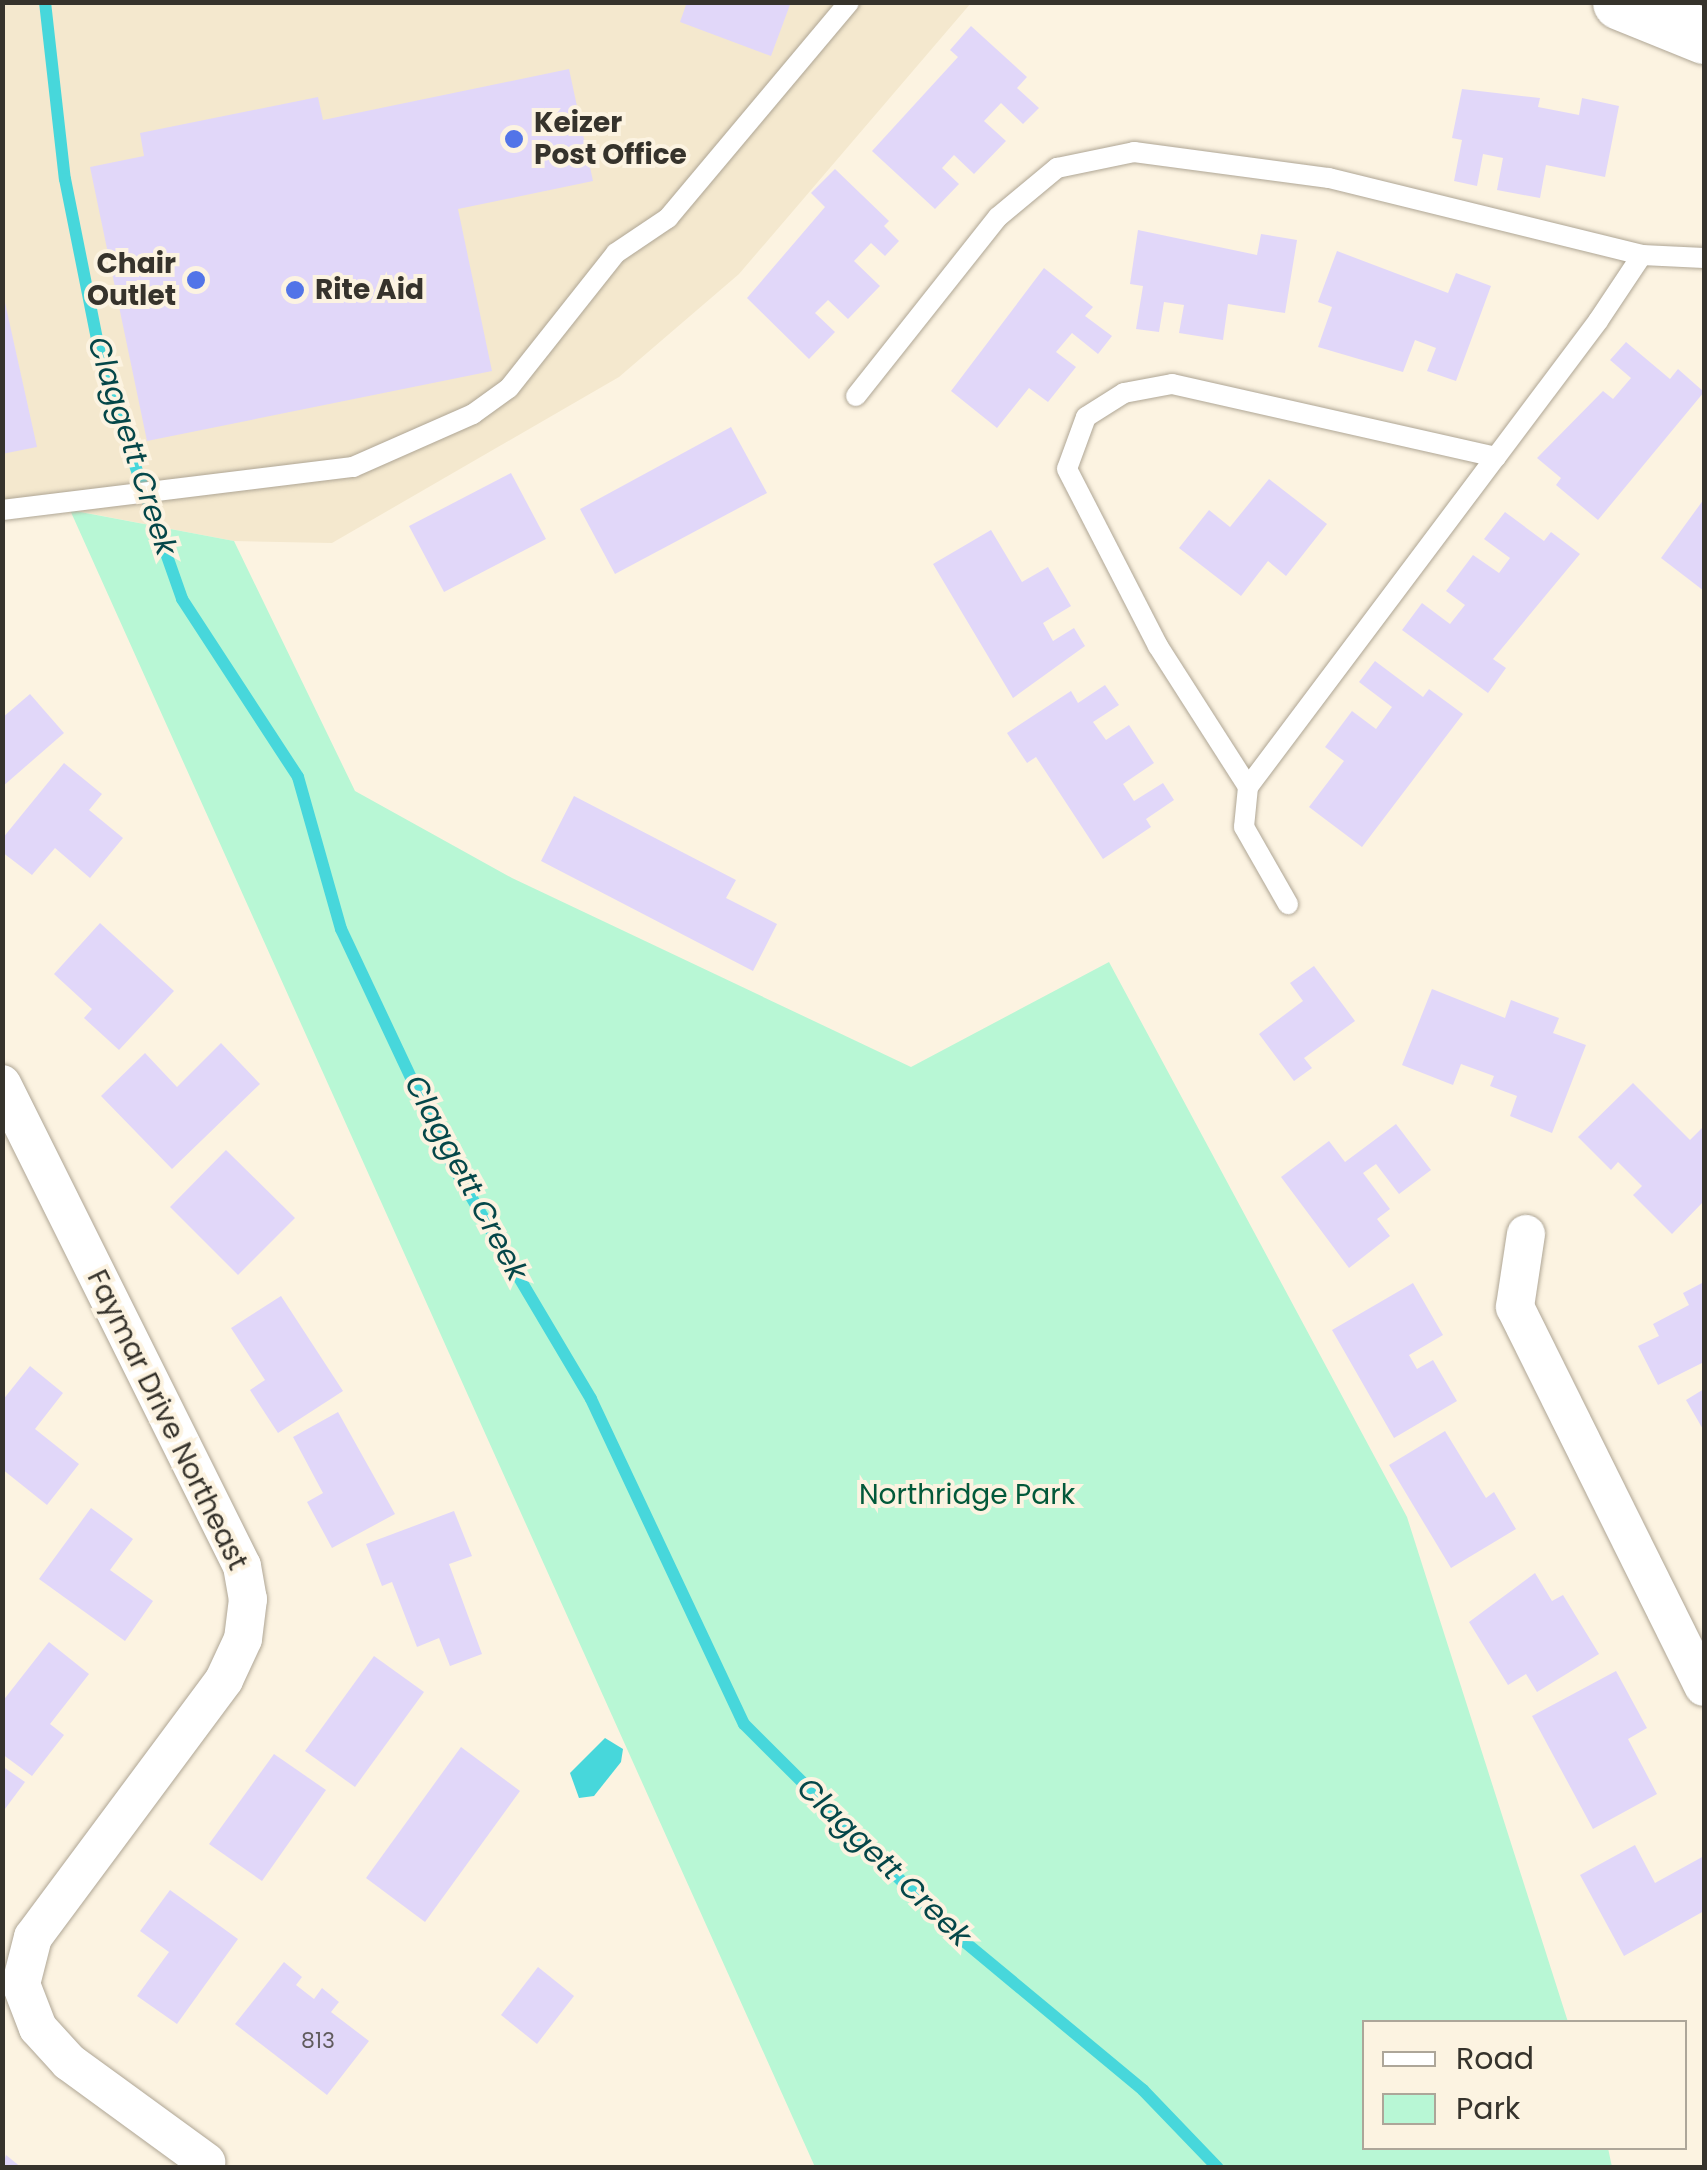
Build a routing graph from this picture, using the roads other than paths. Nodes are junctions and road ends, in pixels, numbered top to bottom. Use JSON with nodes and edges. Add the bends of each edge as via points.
{"nodes":[{"id":1,"x":849,"y":2,"type":"edge"},
{"id":2,"x":1620,"y":2,"type":"edge"},
{"id":3,"x":1704,"y":36,"type":"edge"},
{"id":4,"x":1642,"y":255,"type":"junction"},
{"id":5,"x":1704,"y":258,"type":"edge"},
{"id":6,"x":856,"y":396,"type":"dead end"},
{"id":7,"x":1496,"y":457,"type":"junction"},
{"id":8,"x":2,"y":510,"type":"edge"},
{"id":9,"x":1248,"y":787,"type":"junction"},
{"id":10,"x":1288,"y":904,"type":"dead end"},
{"id":11,"x":2,"y":1084,"type":"edge"},
{"id":12,"x":1526,"y":1234,"type":"dead end"},
{"id":13,"x":1704,"y":1687,"type":"edge"},
{"id":14,"x":206,"y":2162,"type":"dead end"}],
"edges":[{"from":1,"to":8,"type":"lane","via":[[668,218],[616,253],[509,388],[474,414],[354,468]]},
{"from":2,"to":3,"type":"main road"},
{"from":4,"to":5,"type":"lane"},
{"from":4,"to":6,"type":"lane","via":[[1330,178],[1134,152],[1057,168],[998,217]]},
{"from":4,"to":7,"type":"lane"},
{"from":7,"to":9,"type":"lane"},
{"from":7,"to":9,"type":"lane","via":[[1172,384],[1124,393],[1086,417],[1067,469],[1158,646]]},
{"from":9,"to":10,"type":"lane","via":[[1244,827]]},
{"from":11,"to":14,"type":"street","name":"Faymar Drive Northeast","via":[[242,1566],[248,1599],[243,1639],[224,1680],[33,1937],[21,1984],[38,2028],[70,2062]]},
{"from":12,"to":13,"type":"street","via":[[1515,1307]]}]}
